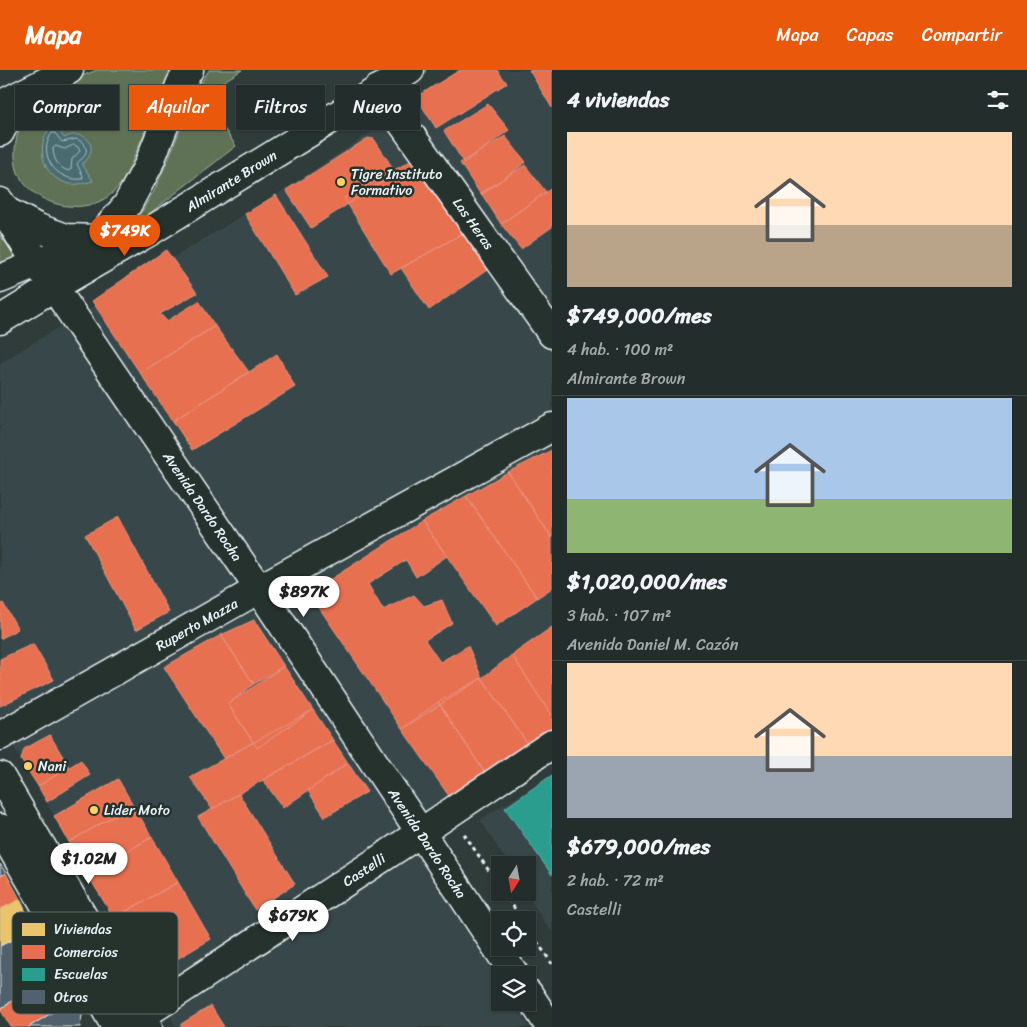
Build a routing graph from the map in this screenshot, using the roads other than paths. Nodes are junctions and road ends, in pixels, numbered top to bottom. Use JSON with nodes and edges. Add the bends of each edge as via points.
{"nodes":[{"id":1,"x":69,"y":70,"type":"edge"},
{"id":2,"x":190,"y":70,"type":"edge"},
{"id":3,"x":410,"y":70,"type":"edge"},
{"id":4,"x":385,"y":85,"type":"edge"},
{"id":5,"x":6,"y":105,"type":"edge"},
{"id":6,"x":335,"y":116,"type":"edge"},
{"id":7,"x":407,"y":130,"type":"edge"},
{"id":8,"x":0,"y":132,"type":"edge"},
{"id":9,"x":2,"y":206,"type":"edge"},
{"id":10,"x":147,"y":233,"type":"junction"},
{"id":11,"x":99,"y":239,"type":"junction"},
{"id":12,"x":39,"y":264,"type":"junction"},
{"id":13,"x":0,"y":280,"type":"edge"},
{"id":14,"x":55,"y":286,"type":"junction"},
{"id":15,"x":0,"y":320,"type":"edge"},
{"id":16,"x":552,"y":334,"type":"edge"},
{"id":17,"x":552,"y":427,"type":"edge"},
{"id":18,"x":259,"y":589,"type":"junction"},
{"id":19,"x":0,"y":736,"type":"edge"},
{"id":20,"x":552,"y":744,"type":"edge"},
{"id":21,"x":0,"y":776,"type":"edge"},
{"id":22,"x":0,"y":828,"type":"edge"},
{"id":23,"x":420,"y":833,"type":"junction"},
{"id":24,"x":49,"y":912,"type":"edge"},
{"id":25,"x":77,"y":912,"type":"edge"},
{"id":26,"x":510,"y":966,"type":"edge"},
{"id":27,"x":178,"y":997,"type":"edge"},
{"id":28,"x":536,"y":1005,"type":"edge"},
{"id":29,"x":108,"y":1014,"type":"edge"},
{"id":30,"x":152,"y":1014,"type":"edge"},
{"id":31,"x":139,"y":1023,"type":"edge"},
{"id":32,"x":116,"y":1027,"type":"edge"},
{"id":33,"x":550,"y":1027,"type":"edge"}],
"edges":[{"from":1,"to":5,"type":"street"},
{"from":2,"to":11,"type":"street","via":[[181,83],[148,166],[126,204]]},
{"from":3,"to":4,"type":"street","name":"Almirante Brown"},
{"from":5,"to":8,"type":"street"},
{"from":6,"to":10,"type":"street","name":"Almirante Brown"},
{"from":7,"to":16,"type":"street","name":"Las Heras"},
{"from":9,"to":11,"type":"street","via":[[38,228],[66,238]]},
{"from":9,"to":12,"type":"street","name":"Avenida Dardo Rocha"},
{"from":10,"to":11,"type":"street"},
{"from":10,"to":14,"type":"street","name":"Almirante Brown"},
{"from":11,"to":12,"type":"street"},
{"from":11,"to":14,"type":"street"},
{"from":12,"to":13,"type":"street"},
{"from":12,"to":14,"type":"street","name":"Avenida Dardo Rocha"},
{"from":14,"to":15,"type":"street","name":"Almirante Brown"},
{"from":14,"to":18,"type":"street","name":"Avenida Dardo Rocha"},
{"from":17,"to":18,"type":"street","name":"Ruperto Mazza"},
{"from":18,"to":19,"type":"street","name":"Ruperto Mazza"},
{"from":18,"to":23,"type":"street","name":"Avenida Dardo Rocha"},
{"from":20,"to":23,"type":"street","name":"Castelli"},
{"from":21,"to":25,"type":"street"},
{"from":22,"to":24,"type":"street"},
{"from":23,"to":26,"type":"street","name":"Avenida Dardo Rocha"},
{"from":23,"to":27,"type":"street","name":"Castelli"},
{"from":28,"to":33,"type":"street"},
{"from":29,"to":32,"type":"street"},
{"from":30,"to":31,"type":"street","name":"Castelli"}]}
